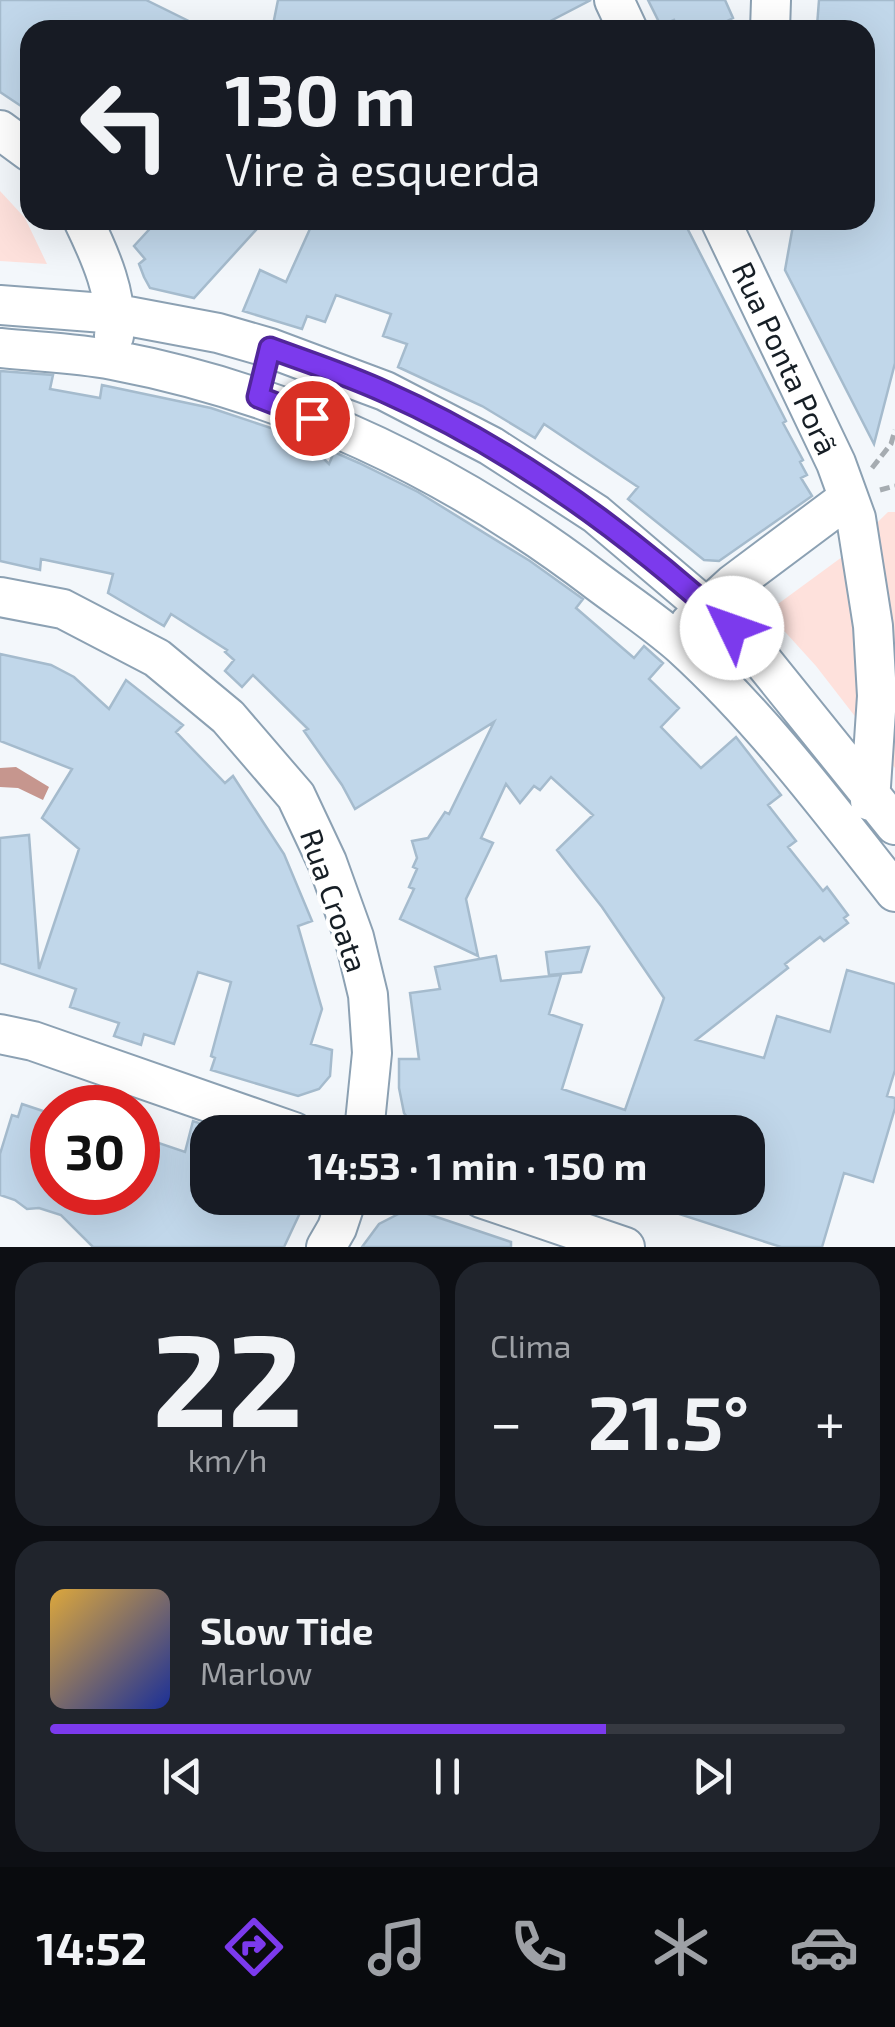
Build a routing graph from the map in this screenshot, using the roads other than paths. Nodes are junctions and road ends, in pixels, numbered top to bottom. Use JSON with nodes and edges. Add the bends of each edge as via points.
{"nodes":[{"id":1,"x":88,"y":230,"type":"edge"},
{"id":2,"x":733,"y":230,"type":"edge"},
{"id":3,"x":0,"y":305,"type":"edge"},
{"id":4,"x":116,"y":314,"type":"junction"},
{"id":5,"x":0,"y":348,"type":"edge"},
{"id":6,"x":270,"y":348,"type":"junction"},
{"id":7,"x":111,"y":360,"type":"junction"},
{"id":8,"x":385,"y":392,"type":"junction"},
{"id":9,"x":258,"y":397,"type":"junction"},
{"id":10,"x":364,"y":438,"type":"junction"},
{"id":11,"x":491,"y":446,"type":"junction"},
{"id":12,"x":464,"y":492,"type":"junction"},
{"id":13,"x":848,"y":498,"type":"junction"},
{"id":14,"x":596,"y":514,"type":"junction"},
{"id":15,"x":564,"y":556,"type":"junction"},
{"id":16,"x":0,"y":597,"type":"edge"},
{"id":17,"x":707,"y":605,"type":"junction"},
{"id":18,"x":674,"y":640,"type":"junction"},
{"id":19,"x":870,"y":791,"type":"junction"},
{"id":20,"x":895,"y":825,"type":"edge"},
{"id":21,"x":869,"y":860,"type":"junction"},
{"id":22,"x":895,"y":892,"type":"edge"},
{"id":23,"x":0,"y":1034,"type":"edge"},
{"id":24,"x":245,"y":1115,"type":"edge"},
{"id":25,"x":366,"y":1115,"type":"edge"},
{"id":26,"x":341,"y":1215,"type":"edge"},
{"id":27,"x":531,"y":1215,"type":"edge"},
{"id":28,"x":326,"y":1247,"type":"edge"},
{"id":29,"x":625,"y":1247,"type":"edge"}],
"edges":[{"from":1,"to":4,"type":"street"},
{"from":2,"to":13,"type":"street","name":"Rua Ponta Porã"},
{"from":3,"to":4,"type":"street"},
{"from":4,"to":6,"type":"street"},
{"from":4,"to":7,"type":"street"},
{"from":5,"to":7,"type":"street"},
{"from":6,"to":8,"type":"street"},
{"from":6,"to":9,"type":"street"},
{"from":7,"to":9,"type":"street"},
{"from":8,"to":10,"type":"street"},
{"from":8,"to":11,"type":"street"},
{"from":9,"to":10,"type":"street"},
{"from":10,"to":12,"type":"street"},
{"from":11,"to":12,"type":"street"},
{"from":11,"to":14,"type":"street"},
{"from":12,"to":15,"type":"street"},
{"from":13,"to":17,"type":"street"},
{"from":13,"to":19,"type":"street","name":"Rua Ponta Porã","via":[[873,626]]},
{"from":14,"to":15,"type":"street"},
{"from":14,"to":17,"type":"street"},
{"from":15,"to":18,"type":"street"},
{"from":16,"to":25,"type":"street","name":"Rua Croata","via":[[63,610],[157,658],[228,717],[296,796],[328,862],[368,995],[372,1053]]},
{"from":17,"to":18,"type":"street"},
{"from":17,"to":19,"type":"street","via":[[749,644]]},
{"from":18,"to":21,"type":"street","via":[[780,745]]},
{"from":19,"to":20,"type":"street"},
{"from":19,"to":21,"type":"street","name":"Rua Ponta Porã"},
{"from":21,"to":22,"type":"street"},
{"from":23,"to":24,"type":"street"},
{"from":26,"to":28,"type":"street"},
{"from":27,"to":29,"type":"street"}]}
